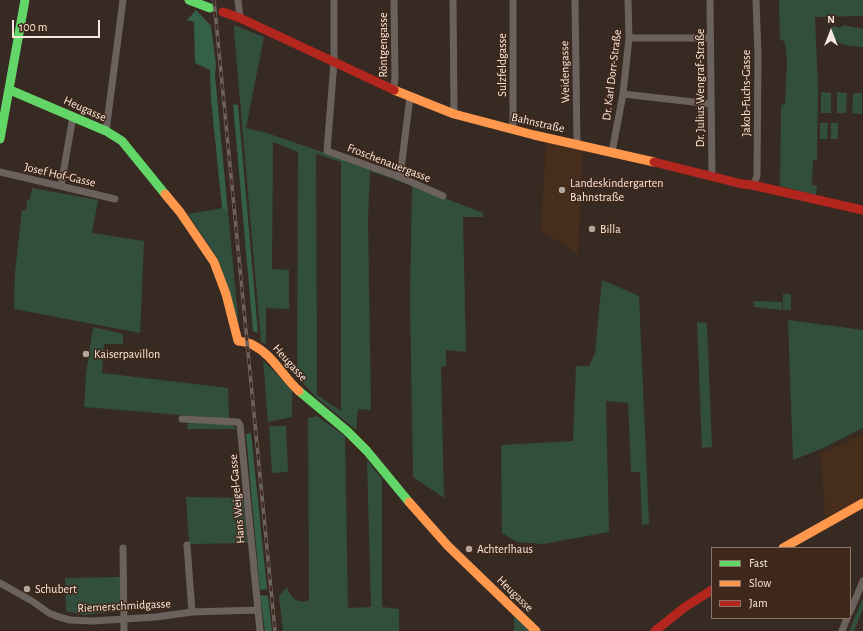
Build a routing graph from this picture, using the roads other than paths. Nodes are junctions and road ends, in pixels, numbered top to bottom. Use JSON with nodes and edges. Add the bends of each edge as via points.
{"nodes":[{"id":1,"x":26,"y":0,"type":"edge"},
{"id":2,"x":123,"y":0,"type":"edge"},
{"id":3,"x":189,"y":0,"type":"edge"},
{"id":4,"x":238,"y":0,"type":"edge"},
{"id":5,"x":334,"y":0,"type":"edge"},
{"id":6,"x":394,"y":0,"type":"edge"},
{"id":7,"x":453,"y":0,"type":"edge"},
{"id":8,"x":513,"y":0,"type":"edge"},
{"id":9,"x":575,"y":0,"type":"edge"},
{"id":10,"x":628,"y":0,"type":"edge"},
{"id":11,"x":710,"y":0,"type":"edge"},
{"id":12,"x":756,"y":0,"type":"edge"},
{"id":13,"x":210,"y":8,"type":"dead end"},
{"id":14,"x":223,"y":12,"type":"dead end"},
{"id":15,"x":240,"y":18,"type":"junction"},
{"id":16,"x":629,"y":38,"type":"junction"},
{"id":17,"x":710,"y":38,"type":"junction"},
{"id":18,"x":334,"y":62,"type":"junction"},
{"id":19,"x":10,"y":90,"type":"junction"},
{"id":20,"x":393,"y":90,"type":"junction"},
{"id":21,"x":623,"y":94,"type":"junction"},
{"id":22,"x":410,"y":97,"type":"junction"},
{"id":23,"x":711,"y":104,"type":"junction"},
{"id":24,"x":454,"y":114,"type":"junction"},
{"id":25,"x":73,"y":116,"type":"junction"},
{"id":26,"x":513,"y":129,"type":"junction"},
{"id":27,"x":106,"y":131,"type":"junction"},
{"id":28,"x":0,"y":139,"type":"edge"},
{"id":29,"x":577,"y":144,"type":"junction"},
{"id":30,"x":612,"y":152,"type":"junction"},
{"id":31,"x":0,"y":172,"type":"edge"},
{"id":32,"x":712,"y":176,"type":"junction"},
{"id":33,"x":400,"y":177,"type":"junction"},
{"id":34,"x":752,"y":185,"type":"junction"},
{"id":35,"x":61,"y":186,"type":"junction"},
{"id":36,"x":443,"y":196,"type":"dead end"},
{"id":37,"x":115,"y":199,"type":"dead end"},
{"id":38,"x":863,"y":210,"type":"edge"},
{"id":39,"x":182,"y":419,"type":"dead end"},
{"id":40,"x":863,"y":503,"type":"edge"},
{"id":41,"x":187,"y":545,"type":"dead end"},
{"id":42,"x":785,"y":547,"type":"edge"},
{"id":43,"x":123,"y":548,"type":"dead end"},
{"id":44,"x":863,"y":581,"type":"edge"},
{"id":45,"x":0,"y":583,"type":"edge"},
{"id":46,"x":711,"y":591,"type":"edge"},
{"id":47,"x":258,"y":610,"type":"junction"},
{"id":48,"x":851,"y":610,"type":"edge"},
{"id":49,"x":192,"y":612,"type":"junction"},
{"id":50,"x":124,"y":619,"type":"junction"},
{"id":51,"x":847,"y":619,"type":"edge"},
{"id":52,"x":124,"y":631,"type":"edge"},
{"id":53,"x":260,"y":631,"type":"edge"},
{"id":54,"x":536,"y":631,"type":"edge"},
{"id":55,"x":655,"y":631,"type":"edge"},
{"id":56,"x":842,"y":631,"type":"edge"}],
"edges":[{"from":1,"to":19,"type":"street"},
{"from":2,"to":27,"type":"street"},
{"from":3,"to":13,"type":"street"},
{"from":4,"to":15,"type":"street"},
{"from":5,"to":18,"type":"street"},
{"from":6,"to":20,"type":"street","name":"Röntgengasse"},
{"from":7,"to":24,"type":"street"},
{"from":8,"to":26,"type":"street","name":"Sulzfeldgasse"},
{"from":9,"to":29,"type":"street","name":"Weidengasse"},
{"from":10,"to":16,"type":"street","name":"Dr. Karl Dorr-Straße"},
{"from":11,"to":17,"type":"street","name":"Dr. Julius Wengraf-Straße"},
{"from":12,"to":34,"type":"street","name":"Jakob-Fuchs-Gasse","via":[[757,176]]},
{"from":14,"to":15,"type":"street","name":"Bahnstraße"},
{"from":15,"to":18,"type":"street","name":"Bahnstraße"},
{"from":16,"to":17,"type":"street"},
{"from":16,"to":21,"type":"street","name":"Dr. Karl Dorr-Straße"},
{"from":17,"to":23,"type":"street","name":"Dr. Julius Wengraf-Straße"},
{"from":18,"to":20,"type":"street","name":"Bahnstraße"},
{"from":18,"to":33,"type":"street","name":"Froschenauergasse","via":[[327,150]]},
{"from":19,"to":25,"type":"street","name":"Heugasse"},
{"from":19,"to":28,"type":"street"},
{"from":20,"to":22,"type":"street","name":"Bahnstraße"},
{"from":21,"to":23,"type":"street"},
{"from":21,"to":30,"type":"street","name":"Dr. Karl Dorr-Straße"},
{"from":22,"to":24,"type":"street","name":"Bahnstraße"},
{"from":22,"to":33,"type":"street"},
{"from":23,"to":32,"type":"street","name":"Dr. Julius Wengraf-Straße"},
{"from":24,"to":26,"type":"street","name":"Bahnstraße"},
{"from":25,"to":27,"type":"street","name":"Heugasse"},
{"from":25,"to":35,"type":"street"},
{"from":26,"to":29,"type":"street","name":"Bahnstraße"},
{"from":27,"to":54,"type":"street","name":"Heugasse","via":[[122,141],[149,173],[180,212],[214,262],[226,294],[238,341],[252,344],[266,353],[298,390],[347,431],[448,546]]},
{"from":29,"to":30,"type":"street","name":"Bahnstraße"},
{"from":30,"to":32,"type":"street","name":"Bahnstraße"},
{"from":31,"to":35,"type":"street","name":"Josef Hof-Gasse"},
{"from":32,"to":34,"type":"street","name":"Bahnstraße"},
{"from":33,"to":36,"type":"street","name":"Froschenauergasse"},
{"from":34,"to":38,"type":"street","name":"Bahnstraße"},
{"from":35,"to":37,"type":"street","name":"Josef Hof-Gasse"},
{"from":39,"to":47,"type":"street","name":"Hans Weigel-Gasse","via":[[238,422],[240,426]]},
{"from":40,"to":42,"type":"street"},
{"from":41,"to":49,"type":"street"},
{"from":43,"to":50,"type":"street"},
{"from":44,"to":48,"type":"street"},
{"from":45,"to":50,"type":"street","name":"Riemerschmidgasse","via":[[59,617],[93,621]]},
{"from":46,"to":55,"type":"street"},
{"from":47,"to":49,"type":"street","name":"Riemerschmidgasse"},
{"from":47,"to":53,"type":"street","name":"Hans Weigel-Gasse"},
{"from":49,"to":50,"type":"street","name":"Riemerschmidgasse"},
{"from":50,"to":52,"type":"street"},
{"from":51,"to":56,"type":"street"}]}
